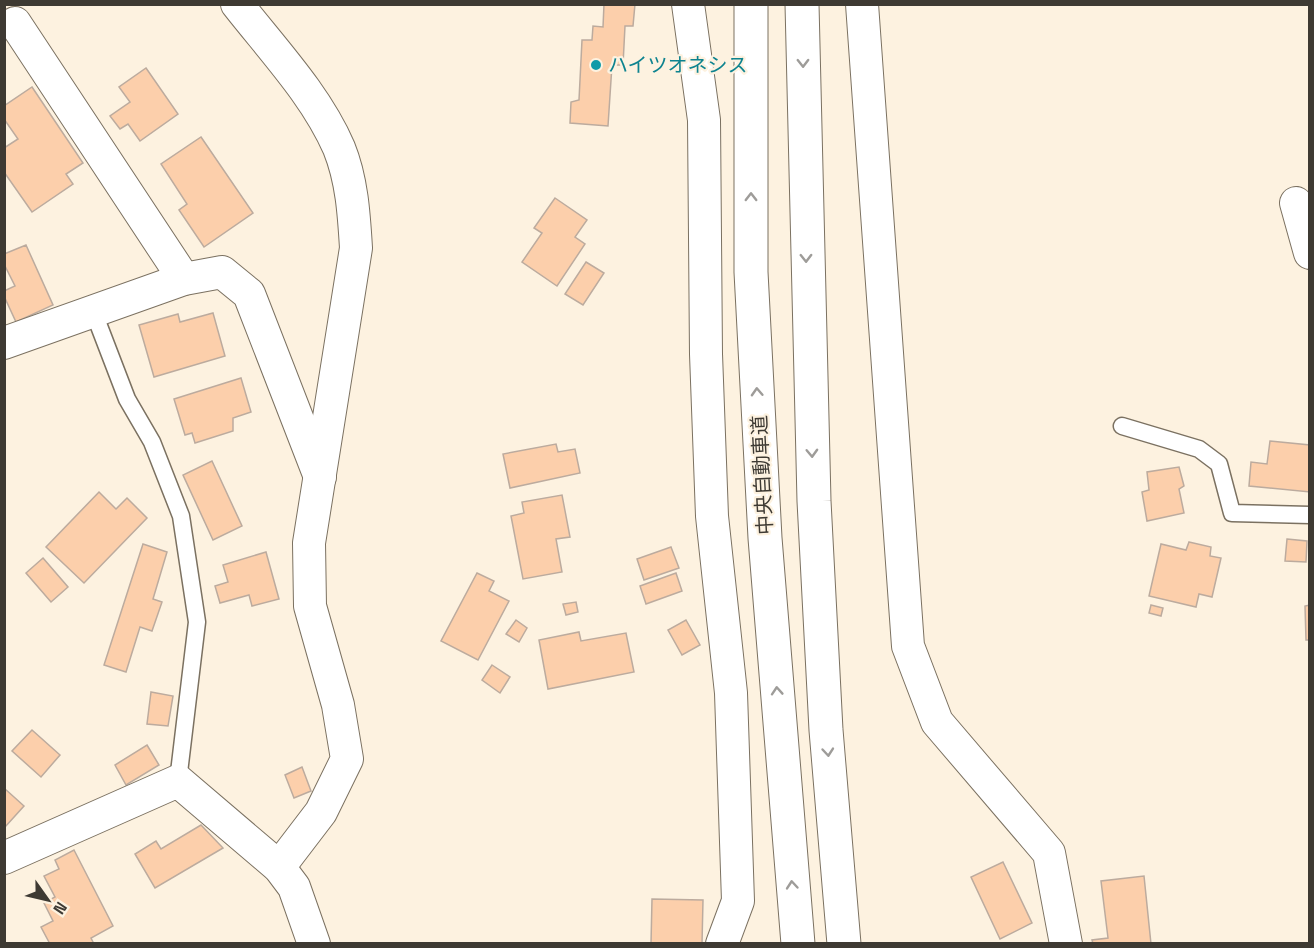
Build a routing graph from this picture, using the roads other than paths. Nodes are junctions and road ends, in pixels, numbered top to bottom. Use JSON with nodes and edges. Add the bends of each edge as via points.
{"nodes":[{"id":1,"x":237,"y":4,"type":"edge"},
{"id":2,"x":688,"y":4,"type":"edge"},
{"id":3,"x":751,"y":4,"type":"edge"},
{"id":4,"x":802,"y":4,"type":"edge"},
{"id":5,"x":862,"y":4,"type":"edge"},
{"id":6,"x":15,"y":23,"type":"dead end"},
{"id":7,"x":1303,"y":199,"type":"edge"},
{"id":8,"x":1310,"y":253,"type":"edge"},
{"id":9,"x":184,"y":279,"type":"junction"},
{"id":10,"x":94,"y":313,"type":"junction"},
{"id":11,"x":4,"y":343,"type":"edge"},
{"id":12,"x":1122,"y":426,"type":"dead end"},
{"id":13,"x":320,"y":478,"type":"junction"},
{"id":14,"x":1310,"y":515,"type":"edge"},
{"id":15,"x":178,"y":781,"type":"junction"},
{"id":16,"x":4,"y":858,"type":"edge"},
{"id":17,"x":279,"y":867,"type":"junction"},
{"id":18,"x":314,"y":944,"type":"edge"},
{"id":19,"x":722,"y":944,"type":"edge"},
{"id":20,"x":798,"y":944,"type":"edge"},
{"id":21,"x":844,"y":944,"type":"edge"},
{"id":22,"x":1066,"y":944,"type":"edge"}],
"edges":[{"from":1,"to":13,"type":"street","via":[[311,99],[339,148],[354,202],[356,248]]},
{"from":2,"to":19,"type":"street","via":[[704,120],[712,516],[731,693],[738,901]]},
{"from":20,"to":3,"type":"highway","name":"中央自動車道","one_way":true,"via":[[765,538],[751,272]]},
{"from":4,"to":21,"type":"highway","one_way":true,"via":[[814,501],[826,730]]},
{"from":5,"to":22,"type":"street","via":[[908,646],[937,722],[1049,853]]},
{"from":6,"to":9,"type":"street"},
{"from":7,"to":8,"type":"street"},
{"from":9,"to":10,"type":"street"},
{"from":9,"to":13,"type":"street","via":[[222,272],[249,294]]},
{"from":10,"to":11,"type":"street"},
{"from":10,"to":15,"type":"lane","via":[[126,399],[152,442],[182,516],[197,622]]},
{"from":12,"to":14,"type":"lane","via":[[1199,449],[1219,464],[1232,513]]},
{"from":13,"to":17,"type":"street","via":[[309,543],[310,606],[338,705],[347,759],[321,812]]},
{"from":15,"to":16,"type":"street"},
{"from":15,"to":17,"type":"street"},
{"from":17,"to":18,"type":"street","via":[[294,887]]}]}
